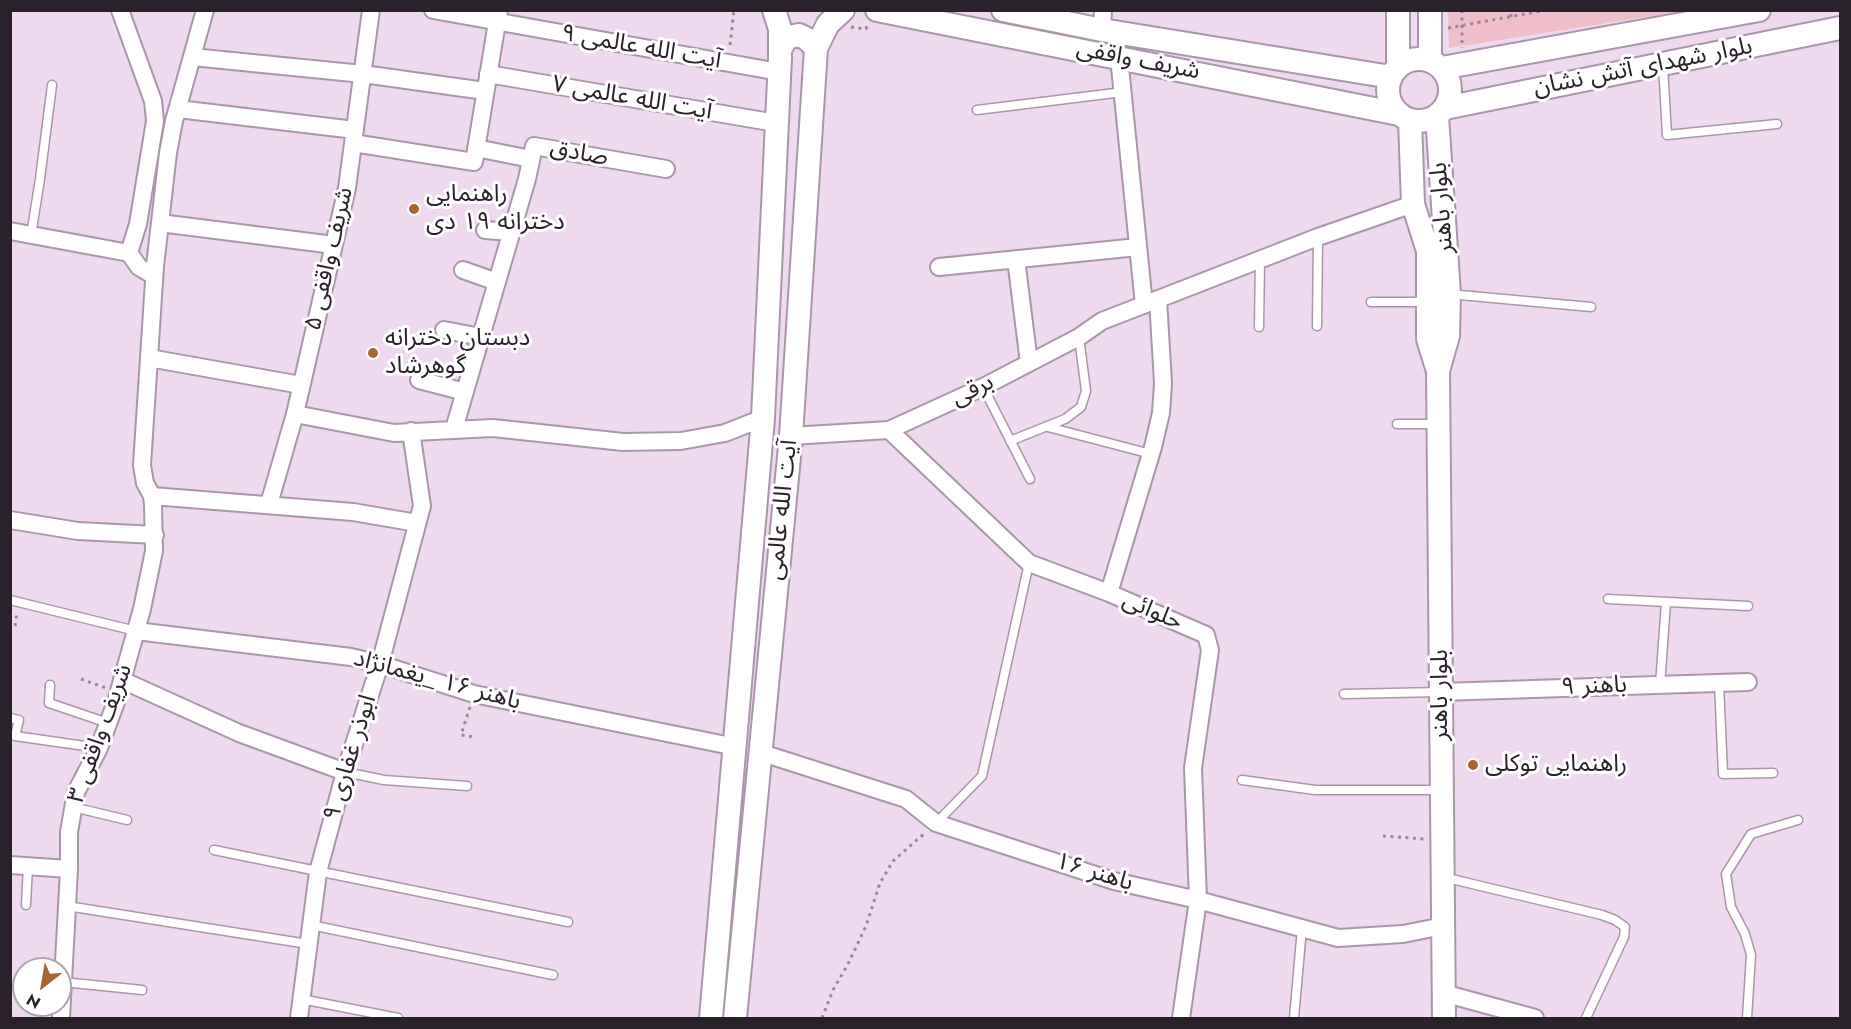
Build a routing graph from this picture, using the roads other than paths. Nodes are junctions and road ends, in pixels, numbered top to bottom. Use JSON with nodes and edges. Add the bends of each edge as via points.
{"nodes":[{"id":1,"x":120,"y":10,"type":"edge"},
{"id":2,"x":205,"y":10,"type":"edge"},
{"id":3,"x":371,"y":10,"type":"edge"},
{"id":4,"x":433,"y":10,"type":"edge"},
{"id":5,"x":774,"y":10,"type":"edge"},
{"id":6,"x":843,"y":10,"type":"edge"},
{"id":7,"x":877,"y":10,"type":"edge"},
{"id":8,"x":1003,"y":10,"type":"edge"},
{"id":9,"x":1398,"y":10,"type":"edge"},
{"id":10,"x":1759,"y":10,"type":"edge"},
{"id":11,"x":498,"y":16,"type":"edge"},
{"id":12,"x":1103,"y":20,"type":"edge"},
{"id":13,"x":1430,"y":21,"type":"edge"},
{"id":14,"x":1840,"y":28,"type":"edge"},
{"id":15,"x":816,"y":48,"type":"junction"},
{"id":16,"x":192,"y":57,"type":"junction"},
{"id":17,"x":1119,"y":57,"type":"junction"},
{"id":18,"x":779,"y":61,"type":"junction"},
{"id":19,"x":1445,"y":64,"type":"junction"},
{"id":20,"x":1664,"y":64,"type":"junction"},
{"id":21,"x":1394,"y":72,"type":"junction"},
{"id":22,"x":363,"y":74,"type":"junction"},
{"id":23,"x":486,"y":83,"type":"junction"},
{"id":24,"x":52,"y":85,"type":"dead end"},
{"id":25,"x":1123,"y":92,"type":"junction"},
{"id":26,"x":178,"y":109,"type":"junction"},
{"id":27,"x":977,"y":111,"type":"dead end"},
{"id":28,"x":1441,"y":112,"type":"junction"},
{"id":29,"x":1404,"y":117,"type":"junction"},
{"id":30,"x":776,"y":123,"type":"junction"},
{"id":31,"x":1777,"y":124,"type":"dead end"},
{"id":32,"x":354,"y":136,"type":"junction"},
{"id":33,"x":476,"y":148,"type":"junction"},
{"id":34,"x":531,"y":159,"type":"junction"},
{"id":35,"x":666,"y":169,"type":"dead end"},
{"id":36,"x":1413,"y":204,"type":"junction"},
{"id":37,"x":160,"y":223,"type":"junction"},
{"id":38,"x":485,"y":230,"type":"dead end"},
{"id":39,"x":10,"y":231,"type":"edge"},
{"id":40,"x":511,"y":232,"type":"junction"},
{"id":41,"x":31,"y":235,"type":"junction"},
{"id":42,"x":1318,"y":237,"type":"junction"},
{"id":43,"x":334,"y":244,"type":"junction"},
{"id":44,"x":1138,"y":247,"type":"junction"},
{"id":45,"x":129,"y":253,"type":"junction"},
{"id":46,"x":1016,"y":259,"type":"junction"},
{"id":47,"x":1260,"y":260,"type":"junction"},
{"id":48,"x":939,"y":267,"type":"dead end"},
{"id":49,"x":463,"y":270,"type":"dead end"},
{"id":50,"x":154,"y":276,"type":"junction"},
{"id":51,"x":497,"y":282,"type":"junction"},
{"id":52,"x":1439,"y":298,"type":"junction"},
{"id":53,"x":1151,"y":302,"type":"junction"},
{"id":54,"x":1371,"y":302,"type":"dead end"},
{"id":55,"x":1591,"y":306,"type":"dead end"},
{"id":56,"x":1317,"y":326,"type":"dead end"},
{"id":57,"x":1259,"y":327,"type":"dead end"},
{"id":58,"x":444,"y":330,"type":"dead end"},
{"id":59,"x":481,"y":337,"type":"junction"},
{"id":60,"x":1079,"y":338,"type":"junction"},
{"id":61,"x":149,"y":358,"type":"junction"},
{"id":62,"x":1029,"y":363,"type":"junction"},
{"id":63,"x":419,"y":380,"type":"dead end"},
{"id":64,"x":302,"y":384,"type":"junction"},
{"id":65,"x":983,"y":387,"type":"junction"},
{"id":66,"x":465,"y":392,"type":"junction"},
{"id":67,"x":295,"y":414,"type":"junction"},
{"id":68,"x":763,"y":418,"type":"junction"},
{"id":69,"x":1397,"y":424,"type":"dead end"},
{"id":70,"x":1439,"y":424,"type":"junction"},
{"id":71,"x":1048,"y":427,"type":"junction"},
{"id":72,"x":454,"y":429,"type":"junction"},
{"id":73,"x":889,"y":430,"type":"junction"},
{"id":74,"x":411,"y":431,"type":"junction"},
{"id":75,"x":791,"y":436,"type":"junction"},
{"id":76,"x":1010,"y":441,"type":"junction"},
{"id":77,"x":1151,"y":454,"type":"junction"},
{"id":78,"x":1030,"y":479,"type":"dead end"},
{"id":79,"x":152,"y":496,"type":"junction"},
{"id":80,"x":268,"y":504,"type":"junction"},
{"id":81,"x":10,"y":520,"type":"edge"},
{"id":82,"x":417,"y":523,"type":"junction"},
{"id":83,"x":155,"y":535,"type":"junction"},
{"id":84,"x":1029,"y":563,"type":"junction"},
{"id":85,"x":1109,"y":593,"type":"junction"},
{"id":86,"x":1608,"y":599,"type":"dead end"},
{"id":87,"x":10,"y":600,"type":"edge"},
{"id":88,"x":1666,"y":602,"type":"junction"},
{"id":89,"x":1748,"y":606,"type":"dead end"},
{"id":90,"x":136,"y":631,"type":"junction"},
{"id":91,"x":380,"y":664,"type":"junction"},
{"id":92,"x":1748,"y":682,"type":"dead end"},
{"id":93,"x":1719,"y":683,"type":"junction"},
{"id":94,"x":50,"y":685,"type":"dead end"},
{"id":95,"x":1660,"y":685,"type":"junction"},
{"id":96,"x":120,"y":686,"type":"junction"},
{"id":97,"x":1441,"y":692,"type":"junction"},
{"id":98,"x":1344,"y":694,"type":"dead end"},
{"id":99,"x":10,"y":718,"type":"edge"},
{"id":100,"x":108,"y":723,"type":"junction"},
{"id":101,"x":736,"y":747,"type":"junction"},
{"id":102,"x":99,"y":748,"type":"junction"},
{"id":103,"x":759,"y":752,"type":"junction"},
{"id":104,"x":345,"y":772,"type":"junction"},
{"id":105,"x":1773,"y":773,"type":"dead end"},
{"id":106,"x":1242,"y":780,"type":"dead end"},
{"id":107,"x":467,"y":786,"type":"dead end"},
{"id":108,"x":1442,"y":790,"type":"junction"},
{"id":109,"x":73,"y":807,"type":"junction"},
{"id":110,"x":127,"y":820,"type":"dead end"},
{"id":111,"x":1798,"y":820,"type":"dead end"},
{"id":112,"x":936,"y":823,"type":"junction"},
{"id":113,"x":214,"y":850,"type":"dead end"},
{"id":114,"x":10,"y":865,"type":"edge"},
{"id":115,"x":28,"y":866,"type":"junction"},
{"id":116,"x":69,"y":869,"type":"junction"},
{"id":117,"x":318,"y":872,"type":"junction"},
{"id":118,"x":1442,"y":877,"type":"junction"},
{"id":119,"x":1198,"y":900,"type":"junction"},
{"id":120,"x":26,"y":905,"type":"dead end"},
{"id":121,"x":67,"y":906,"type":"junction"},
{"id":122,"x":568,"y":922,"type":"dead end"},
{"id":123,"x":311,"y":925,"type":"junction"},
{"id":124,"x":1443,"y":926,"type":"junction"},
{"id":125,"x":1302,"y":928,"type":"junction"},
{"id":126,"x":308,"y":944,"type":"junction"},
{"id":127,"x":64,"y":957,"type":"edge"},
{"id":128,"x":553,"y":975,"type":"dead end"},
{"id":129,"x":72,"y":983,"type":"edge"},
{"id":130,"x":142,"y":990,"type":"dead end"},
{"id":131,"x":1443,"y":993,"type":"junction"},
{"id":132,"x":301,"y":999,"type":"junction"},
{"id":133,"x":299,"y":1018,"type":"edge"},
{"id":134,"x":398,"y":1018,"type":"edge"},
{"id":135,"x":711,"y":1018,"type":"edge"},
{"id":136,"x":735,"y":1018,"type":"edge"},
{"id":137,"x":1181,"y":1018,"type":"edge"},
{"id":138,"x":1294,"y":1018,"type":"edge"},
{"id":139,"x":1443,"y":1018,"type":"edge"},
{"id":140,"x":1535,"y":1018,"type":"edge"},
{"id":141,"x":1586,"y":1018,"type":"edge"},
{"id":142,"x":1747,"y":1018,"type":"edge"}],
"edges":[{"from":1,"to":45,"type":"street","via":[[153,101],[155,121],[138,224]]},
{"from":2,"to":16,"type":"street"},
{"from":3,"to":22,"type":"street","name":"شریف واقفی ۵"},
{"from":4,"to":11,"type":"street","name":"آیت الله عالمی ۹"},
{"from":5,"to":18,"type":"street","name":"آیت الله عالمی","via":[[780,29]]},
{"from":6,"to":15,"type":"street","name":"آیت الله عالمی","via":[[828,24]]},
{"from":7,"to":17,"type":"street","name":"شریف واقفی"},
{"from":8,"to":12,"type":"street","name":"شریف واقفی"},
{"from":9,"to":21,"type":"street"},
{"from":10,"to":19,"type":"street","name":"بلوار شهدای آتش نشان"},
{"from":11,"to":18,"type":"street","name":"آیت الله عالمی ۹"},
{"from":11,"to":23,"type":"street"},
{"from":12,"to":21,"type":"street","name":"شریف واقفی"},
{"from":13,"to":19,"type":"street"},
{"from":14,"to":20,"type":"street","name":"بلوار شهدای آتش نشان"},
{"from":15,"to":18,"type":"street","via":[[799,35],[786,38]]},
{"from":15,"to":75,"type":"street","name":"آیت الله عالمی"},
{"from":16,"to":22,"type":"street","name":"آیت الله عالمی ۷"},
{"from":16,"to":26,"type":"street"},
{"from":17,"to":25,"type":"street"},
{"from":17,"to":29,"type":"street","name":"شریف واقفی"},
{"from":18,"to":30,"type":"street","name":"آیت الله عالمی"},
{"from":19,"to":21,"type":"street","via":[[1419,58]]},
{"from":19,"to":28,"type":"street","via":[[1451,95]]},
{"from":20,"to":28,"type":"street","name":"بلوار شهدای آتش نشان"},
{"from":20,"to":31,"type":"lane","via":[[1667,135]]},
{"from":21,"to":29,"type":"street","via":[[1388,90],[1391,103]]},
{"from":22,"to":23,"type":"street","name":"آیت الله عالمی ۷"},
{"from":22,"to":32,"type":"street","name":"شریف واقفی ۵"},
{"from":23,"to":30,"type":"street","name":"آیت الله عالمی ۷"},
{"from":23,"to":33,"type":"street"},
{"from":24,"to":41,"type":"lane"},
{"from":25,"to":27,"type":"lane"},
{"from":25,"to":44,"type":"street"},
{"from":26,"to":32,"type":"street"},
{"from":26,"to":37,"type":"street","via":[[168,153]]},
{"from":28,"to":29,"type":"street","via":[[1424,121]]},
{"from":28,"to":52,"type":"street","name":"بلوار باهنر"},
{"from":29,"to":36,"type":"street","name":"بلوار باهنر"},
{"from":30,"to":68,"type":"street","name":"آیت الله عالمی"},
{"from":32,"to":33,"type":"street","via":[[474,162]]},
{"from":32,"to":43,"type":"street","name":"شریف واقفی ۵"},
{"from":33,"to":34,"type":"street"},
{"from":34,"to":35,"type":"street","name":"صادق","via":[[534,146]]},
{"from":34,"to":40,"type":"street","name":"صادق"},
{"from":36,"to":42,"type":"street","name":"برقی"},
{"from":36,"to":52,"type":"street","name":"بلوار باهنر"},
{"from":37,"to":43,"type":"street"},
{"from":37,"to":50,"type":"street"},
{"from":38,"to":40,"type":"street"},
{"from":39,"to":41,"type":"street"},
{"from":40,"to":51,"type":"street","name":"صادق"},
{"from":41,"to":45,"type":"street"},
{"from":42,"to":47,"type":"street","name":"برقی"},
{"from":42,"to":56,"type":"lane"},
{"from":43,"to":64,"type":"street","name":"شریف واقفی ۵"},
{"from":44,"to":46,"type":"street"},
{"from":44,"to":53,"type":"street"},
{"from":45,"to":50,"type":"street","via":[[139,267]]},
{"from":46,"to":48,"type":"street"},
{"from":46,"to":62,"type":"street"},
{"from":47,"to":53,"type":"street","name":"برقی"},
{"from":47,"to":57,"type":"lane"},
{"from":49,"to":51,"type":"street"},
{"from":50,"to":61,"type":"street"},
{"from":51,"to":59,"type":"street","name":"صادق"},
{"from":52,"to":54,"type":"lane"},
{"from":52,"to":55,"type":"lane"},
{"from":52,"to":70,"type":"street","name":"بلوار باهنر","via":[[1448,336],[1438,371]]},
{"from":53,"to":60,"type":"street","name":"برقی","via":[[1102,321]]},
{"from":53,"to":77,"type":"street","via":[[1163,383],[1161,414]]},
{"from":58,"to":59,"type":"street"},
{"from":59,"to":66,"type":"street","name":"صادق"},
{"from":60,"to":62,"type":"street","name":"برقی"},
{"from":60,"to":71,"type":"lane","via":[[1086,392],[1081,407]]},
{"from":61,"to":64,"type":"street"},
{"from":61,"to":79,"type":"street","via":[[142,465]]},
{"from":62,"to":65,"type":"street","name":"برقی"},
{"from":63,"to":66,"type":"street"},
{"from":64,"to":67,"type":"street","name":"شریف واقفی ۵"},
{"from":65,"to":73,"type":"street","name":"برقی"},
{"from":65,"to":76,"type":"lane"},
{"from":66,"to":72,"type":"street","name":"صادق"},
{"from":67,"to":74,"type":"street","via":[[394,433]]},
{"from":67,"to":80,"type":"street","name":"شریف واقفی ۵"},
{"from":68,"to":72,"type":"street","via":[[725,433],[681,441],[623,442],[493,428]]},
{"from":68,"to":101,"type":"street","name":"آیت الله عالمی"},
{"from":69,"to":70,"type":"lane"},
{"from":70,"to":97,"type":"street","name":"بلوار باهنر"},
{"from":71,"to":76,"type":"lane"},
{"from":71,"to":77,"type":"lane"},
{"from":72,"to":74,"type":"street"},
{"from":73,"to":75,"type":"street","name":"برقی"},
{"from":73,"to":84,"type":"street","name":"حلوائی"},
{"from":74,"to":82,"type":"street","name":"ابوذر غفاری ۹","via":[[422,506]]},
{"from":75,"to":103,"type":"street","name":"آیت الله عالمی"},
{"from":76,"to":78,"type":"lane"},
{"from":77,"to":85,"type":"street"},
{"from":79,"to":80,"type":"street"},
{"from":79,"to":83,"type":"street"},
{"from":80,"to":82,"type":"street"},
{"from":81,"to":83,"type":"street","via":[[78,531]]},
{"from":82,"to":91,"type":"street","name":"ابوذر غفاری ۹"},
{"from":83,"to":90,"type":"street"},
{"from":84,"to":85,"type":"street","name":"حلوائی"},
{"from":84,"to":112,"type":"lane","via":[[982,776]]},
{"from":85,"to":119,"type":"street","name":"حلوائی","via":[[1206,634],[1210,650],[1193,768]]},
{"from":86,"to":88,"type":"lane"},
{"from":87,"to":90,"type":"lane"},
{"from":88,"to":89,"type":"lane"},
{"from":88,"to":95,"type":"lane"},
{"from":90,"to":91,"type":"street","name":"باهنر ۱۶ _یغمانژاد","via":[[351,657]]},
{"from":90,"to":96,"type":"street","name":"شریف واقفی ۳"},
{"from":91,"to":101,"type":"street","name":"باهنر ۱۶ _یغمانژاد","via":[[474,694]]},
{"from":91,"to":104,"type":"street","name":"ابوذر غفاری ۹"},
{"from":92,"to":93,"type":"street","name":"باهنر ۹"},
{"from":93,"to":95,"type":"street","name":"باهنر ۹"},
{"from":93,"to":105,"type":"lane","via":[[1723,774]]},
{"from":94,"to":100,"type":"lane","via":[[49,703]]},
{"from":95,"to":97,"type":"street","name":"باهنر ۹"},
{"from":96,"to":100,"type":"street","name":"شریف واقفی ۳"},
{"from":96,"to":104,"type":"street"},
{"from":97,"to":98,"type":"lane"},
{"from":97,"to":108,"type":"street","name":"بلوار باهنر"},
{"from":99,"to":102,"type":"lane","via":[[19,720],[15,736]]},
{"from":100,"to":102,"type":"street","name":"شریف واقفی ۳"},
{"from":101,"to":135,"type":"street","name":"آیت الله عالمی"},
{"from":102,"to":109,"type":"street","name":"شریف واقفی ۳","via":[[76,792]]},
{"from":103,"to":112,"type":"street","name":"باهنر ۱۶","via":[[906,798]]},
{"from":103,"to":136,"type":"street","name":"آیت الله عالمی"},
{"from":104,"to":107,"type":"lane","via":[[384,780]]},
{"from":104,"to":117,"type":"street","name":"ابوذر غفاری ۹"},
{"from":106,"to":108,"type":"lane","via":[[1315,790]]},
{"from":108,"to":118,"type":"street","name":"بلوار باهنر"},
{"from":109,"to":110,"type":"lane"},
{"from":109,"to":116,"type":"street","name":"شریف واقفی ۳"},
{"from":111,"to":142,"type":"lane","via":[[1751,834],[1726,874],[1731,907],[1751,955]]},
{"from":112,"to":119,"type":"street","name":"باهنر ۱۶","via":[[1114,881]]},
{"from":113,"to":117,"type":"lane"},
{"from":114,"to":115,"type":"street"},
{"from":115,"to":116,"type":"street"},
{"from":115,"to":120,"type":"lane"},
{"from":116,"to":121,"type":"street","name":"شریف واقفی ۳"},
{"from":117,"to":122,"type":"lane"},
{"from":117,"to":123,"type":"street","name":"ابوذر غفاری ۹"},
{"from":118,"to":124,"type":"street","name":"بلوار باهنر"},
{"from":118,"to":141,"type":"lane","via":[[1602,915],[1625,927],[1624,937]]},
{"from":119,"to":125,"type":"street","name":"باهنر ۱۶"},
{"from":119,"to":137,"type":"street"},
{"from":121,"to":126,"type":"lane"},
{"from":121,"to":127,"type":"street","name":"شریف واقفی ۳"},
{"from":123,"to":126,"type":"street","name":"ابوذر غفاری ۹"},
{"from":123,"to":128,"type":"lane"},
{"from":124,"to":125,"type":"street","name":"باهنر ۱۶","via":[[1404,934],[1338,938]]},
{"from":124,"to":131,"type":"street","name":"بلوار باهنر"},
{"from":125,"to":138,"type":"lane"},
{"from":126,"to":132,"type":"street","name":"ابوذر غفاری ۹"},
{"from":129,"to":130,"type":"lane"},
{"from":131,"to":139,"type":"street","name":"بلوار باهنر"},
{"from":131,"to":140,"type":"street"},
{"from":132,"to":133,"type":"street","name":"ابوذر غفاری ۹"},
{"from":132,"to":134,"type":"lane"}]}
